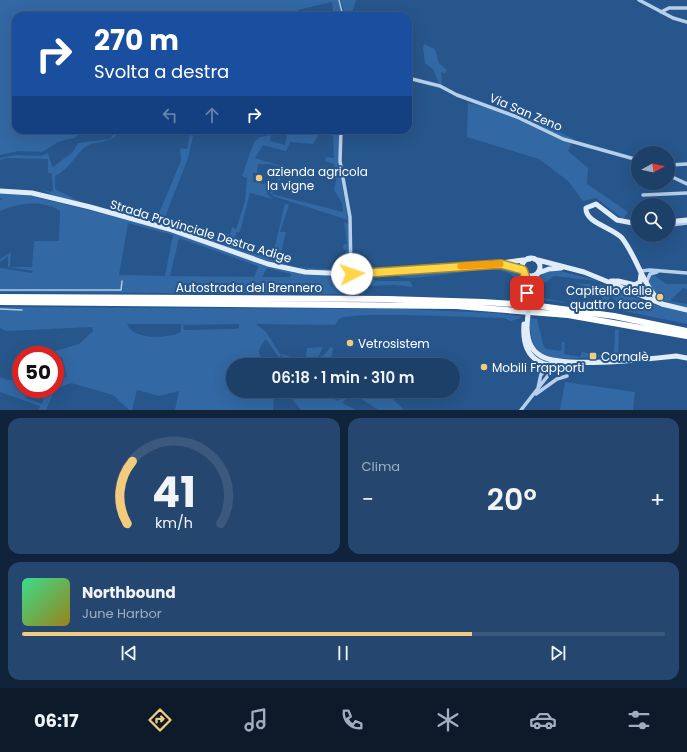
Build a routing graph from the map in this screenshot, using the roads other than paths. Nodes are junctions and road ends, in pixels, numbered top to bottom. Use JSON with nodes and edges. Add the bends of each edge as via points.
{"nodes":[{"id":1,"x":639,"y":0,"type":"edge"},
{"id":2,"x":687,"y":8,"type":"edge"},
{"id":3,"x":661,"y":12,"type":"junction"},
{"id":4,"x":687,"y":22,"type":"edge"},
{"id":5,"x":412,"y":79,"type":"edge"},
{"id":6,"x":341,"y":134,"type":"edge"},
{"id":7,"x":631,"y":158,"type":"edge"},
{"id":8,"x":687,"y":164,"type":"edge"},
{"id":9,"x":675,"y":165,"type":"edge"},
{"id":10,"x":675,"y":178,"type":"edge"},
{"id":11,"x":687,"y":184,"type":"edge"},
{"id":12,"x":0,"y":191,"type":"edge"},
{"id":13,"x":687,"y":193,"type":"edge"},
{"id":14,"x":642,"y":195,"type":"dead end"},
{"id":15,"x":687,"y":220,"type":"edge"},
{"id":16,"x":675,"y":222,"type":"edge"},
{"id":17,"x":631,"y":223,"type":"edge"},
{"id":18,"x":675,"y":223,"type":"edge"},
{"id":19,"x":687,"y":223,"type":"edge"},
{"id":20,"x":532,"y":259,"type":"junction"},
{"id":21,"x":495,"y":264,"type":"junction"},
{"id":22,"x":570,"y":269,"type":"junction"},
{"id":23,"x":523,"y":271,"type":"junction"},
{"id":24,"x":641,"y":271,"type":"junction"},
{"id":25,"x":664,"y":271,"type":"junction"},
{"id":26,"x":538,"y":273,"type":"junction"},
{"id":27,"x":687,"y":273,"type":"edge"},
{"id":28,"x":352,"y":274,"type":"junction"},
{"id":29,"x":610,"y":282,"type":"junction"},
{"id":30,"x":646,"y":283,"type":"junction"},
{"id":31,"x":529,"y":293,"type":"junction"},
{"id":32,"x":639,"y":295,"type":"junction"},
{"id":33,"x":0,"y":297,"type":"edge"},
{"id":34,"x":0,"y":302,"type":"edge"},
{"id":35,"x":662,"y":304,"type":"junction"},
{"id":36,"x":687,"y":310,"type":"edge"},
{"id":37,"x":687,"y":331,"type":"edge"},
{"id":38,"x":687,"y":336,"type":"edge"},
{"id":39,"x":687,"y":358,"type":"edge"},
{"id":40,"x":540,"y":359,"type":"junction"},
{"id":41,"x":555,"y":361,"type":"junction"},
{"id":42,"x":594,"y":362,"type":"junction"},
{"id":43,"x":548,"y":364,"type":"junction"},
{"id":44,"x":563,"y":366,"type":"junction"},
{"id":45,"x":541,"y":375,"type":"junction"},
{"id":46,"x":549,"y":375,"type":"junction"},
{"id":47,"x":567,"y":376,"type":"dead end"},
{"id":48,"x":533,"y":396,"type":"junction"},
{"id":49,"x":521,"y":410,"type":"edge"}],
"edges":[{"from":1,"to":3,"type":"street"},
{"from":2,"to":3,"type":"street","via":[[669,8]]},
{"from":3,"to":4,"type":"street"},
{"from":5,"to":7,"type":"street","name":"Via San Zeno","via":[[440,86],[517,117],[563,139]]},
{"from":6,"to":28,"type":"street","via":[[340,161],[350,217]]},
{"from":8,"to":9,"type":"street"},
{"from":10,"to":11,"type":"street"},
{"from":12,"to":28,"type":"main road","name":"Strada Provinciale Destra Adige","via":[[32,193],[143,222],[268,264],[305,272]]},
{"from":13,"to":14,"type":"street"},
{"from":15,"to":16,"type":"main road"},
{"from":17,"to":24,"type":"main road","via":[[617,220],[596,204],[586,208],[587,216],[621,238]]},
{"from":18,"to":19,"type":"street"},
{"from":20,"to":21,"type":"main road","name":"Strada Provinciale Destra Adige"},
{"from":20,"to":22,"type":"main road","name":"Strada Provinciale Destra Adige"},
{"from":20,"to":23,"type":"main road","via":[[523,263]]},
{"from":20,"to":26,"type":"main road","via":[[539,264]]},
{"from":21,"to":23,"type":"main road","name":"Strada Provinciale Destra Adige"},
{"from":21,"to":28,"type":"main road","name":"Strada Provinciale Destra Adige"},
{"from":22,"to":26,"type":"main road","name":"Strada Provinciale Destra Adige","via":[[552,268]]},
{"from":22,"to":29,"type":"main road","name":"Strada Provinciale Destra Adige"},
{"from":23,"to":26,"type":"main road","via":[[530,276]]},
{"from":23,"to":31,"type":"main road"},
{"from":24,"to":25,"type":"street"},
{"from":24,"to":29,"type":"main road","via":[[638,285]]},
{"from":24,"to":30,"type":"main road"},
{"from":25,"to":27,"type":"street"},
{"from":25,"to":30,"type":"street","via":[[650,274]]},
{"from":26,"to":31,"type":"main road"},
{"from":29,"to":32,"type":"main road","name":"Strada Provinciale Destra Adige"},
{"from":30,"to":32,"type":"main road","via":[[645,290]]},
{"from":30,"to":35,"type":"main road"},
{"from":31,"to":40,"type":"main road","bridge":true,"via":[[526,324],[529,342]]},
{"from":32,"to":35,"type":"main road","name":"Strada Provinciale Destra Adige"},
{"from":33,"to":37,"type":"highway","name":"Autostrada del Brennero","via":[[483,302],[532,305],[614,316]]},
{"from":34,"to":38,"type":"highway","name":"Autostrada del Brennero","via":[[456,306],[568,315]]},
{"from":35,"to":36,"type":"main road","name":"Strada Provinciale Destra Adige"},
{"from":39,"to":42,"type":"main road","via":[[676,356]]},
{"from":40,"to":41,"type":"main road"},
{"from":40,"to":43,"type":"main road"},
{"from":40,"to":45,"type":"street"},
{"from":41,"to":42,"type":"main road"},
{"from":41,"to":43,"type":"street"},
{"from":42,"to":44,"type":"main road"},
{"from":43,"to":44,"type":"main road"},
{"from":43,"to":45,"type":"street"},
{"from":43,"to":46,"type":"street"},
{"from":44,"to":46,"type":"street"},
{"from":45,"to":48,"type":"street"},
{"from":46,"to":48,"type":"street"},
{"from":47,"to":48,"type":"street","via":[[557,379]]},
{"from":48,"to":49,"type":"street"}]}
